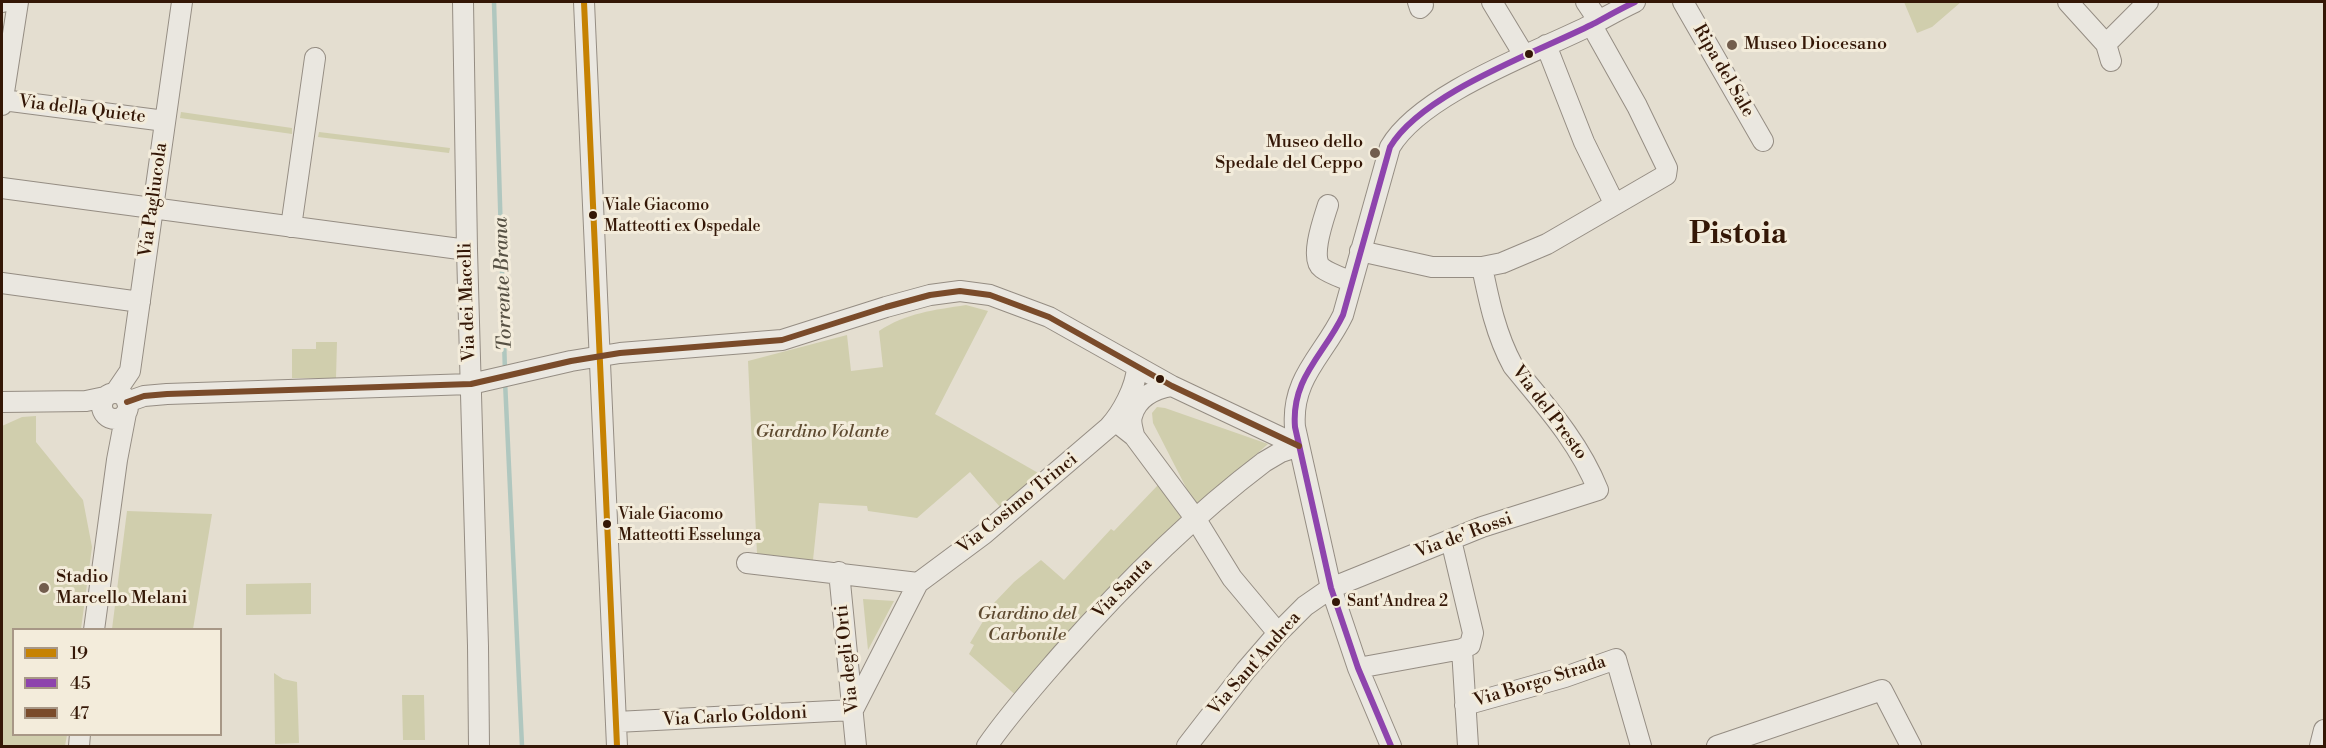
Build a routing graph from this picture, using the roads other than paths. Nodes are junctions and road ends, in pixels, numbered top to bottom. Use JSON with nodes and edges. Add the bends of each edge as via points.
{"nodes":[{"id":1,"x":8,"y":2,"type":"edge"},
{"id":2,"x":182,"y":2,"type":"edge"},
{"id":3,"x":463,"y":2,"type":"edge"},
{"id":4,"x":584,"y":2,"type":"edge"},
{"id":5,"x":1492,"y":2,"type":"edge"},
{"id":6,"x":1586,"y":2,"type":"edge"},
{"id":7,"x":1635,"y":2,"type":"edge"},
{"id":8,"x":1683,"y":2,"type":"edge"},
{"id":9,"x":2068,"y":2,"type":"edge"},
{"id":10,"x":2148,"y":2,"type":"edge"},
{"id":11,"x":1594,"y":22,"type":"junction"},
{"id":12,"x":1546,"y":45,"type":"junction"},
{"id":13,"x":1524,"y":55,"type":"junction"},
{"id":14,"x":315,"y":58,"type":"dead end"},
{"id":15,"x":2,"y":102,"type":"edge"},
{"id":16,"x":165,"y":121,"type":"junction"},
{"id":17,"x":1763,"y":141,"type":"dead end"},
{"id":18,"x":2,"y":188,"type":"edge"},
{"id":19,"x":1614,"y":203,"type":"junction"},
{"id":20,"x":1328,"y":204,"type":"dead end"},
{"id":21,"x":153,"y":208,"type":"junction"},
{"id":22,"x":291,"y":226,"type":"junction"},
{"id":23,"x":467,"y":250,"type":"junction"},
{"id":24,"x":1360,"y":251,"type":"junction"},
{"id":25,"x":1482,"y":267,"type":"junction"},
{"id":26,"x":2,"y":282,"type":"edge"},
{"id":27,"x":1352,"y":282,"type":"junction"},
{"id":28,"x":140,"y":302,"type":"junction"},
{"id":29,"x":600,"y":357,"type":"junction"},
{"id":30,"x":1137,"y":367,"type":"junction"},
{"id":31,"x":130,"y":371,"type":"junction"},
{"id":32,"x":480,"y":382,"type":"junction"},
{"id":33,"x":1172,"y":386,"type":"junction"},
{"id":34,"x":148,"y":396,"type":"junction"},
{"id":35,"x":2,"y":402,"type":"edge"},
{"id":36,"x":116,"y":405,"type":"junction"},
{"id":37,"x":1115,"y":421,"type":"junction"},
{"id":38,"x":1134,"y":436,"type":"junction"},
{"id":39,"x":1299,"y":446,"type":"junction"},
{"id":40,"x":1598,"y":489,"type":"joint"},
{"id":41,"x":1195,"y":518,"type":"junction"},
{"id":42,"x":1451,"y":540,"type":"junction"},
{"id":43,"x":747,"y":562,"type":"dead end"},
{"id":44,"x":839,"y":572,"type":"junction"},
{"id":45,"x":918,"y":583,"type":"junction"},
{"id":46,"x":1331,"y":588,"type":"junction"},
{"id":47,"x":94,"y":628,"type":"edge"},
{"id":48,"x":1278,"y":633,"type":"junction"},
{"id":49,"x":1462,"y":649,"type":"junction"},
{"id":50,"x":1358,"y":668,"type":"junction"},
{"id":51,"x":1465,"y":705,"type":"junction"},
{"id":52,"x":853,"y":710,"type":"junction"},
{"id":53,"x":616,"y":722,"type":"junction"},
{"id":54,"x":2325,"y":730,"type":"edge"},
{"id":55,"x":1721,"y":746,"type":"edge"},
{"id":56,"x":479,"y":747,"type":"edge"},
{"id":57,"x":617,"y":747,"type":"edge"},
{"id":58,"x":856,"y":747,"type":"edge"},
{"id":59,"x":987,"y":747,"type":"edge"},
{"id":60,"x":1187,"y":747,"type":"edge"},
{"id":61,"x":1391,"y":747,"type":"edge"},
{"id":62,"x":1468,"y":747,"type":"edge"},
{"id":63,"x":1641,"y":747,"type":"edge"},
{"id":64,"x":1911,"y":747,"type":"edge"},
{"id":65,"x":2320,"y":747,"type":"edge"}],
"edges":[{"from":1,"to":15,"type":"street"},
{"from":2,"to":16,"type":"street","name":"Via Pagliucola"},
{"from":3,"to":23,"type":"street","name":"Via dei Macelli"},
{"from":4,"to":29,"type":"street"},
{"from":5,"to":13,"type":"street"},
{"from":6,"to":11,"type":"street"},
{"from":7,"to":11,"type":"street"},
{"from":8,"to":17,"type":"street","name":"Ripa del Sale"},
{"from":9,"to":10,"type":"street","via":[[2109,52]]},
{"from":11,"to":12,"type":"street"},
{"from":11,"to":19,"type":"street","via":[[1667,168],[1664,176]]},
{"from":12,"to":13,"type":"street"},
{"from":12,"to":19,"type":"street","via":[[1584,142]]},
{"from":13,"to":24,"type":"street","via":[[1462,87],[1407,125],[1390,147]]},
{"from":14,"to":22,"type":"street"},
{"from":15,"to":16,"type":"street","name":"Via della Quiete"},
{"from":16,"to":21,"type":"street","name":"Via Pagliucola"},
{"from":18,"to":21,"type":"street"},
{"from":19,"to":25,"type":"street","via":[[1547,244]]},
{"from":20,"to":27,"type":"street","via":[[1317,262],[1323,269]]},
{"from":21,"to":22,"type":"street"},
{"from":21,"to":28,"type":"street","name":"Via Pagliucola"},
{"from":22,"to":23,"type":"street"},
{"from":23,"to":32,"type":"street","name":"Via dei Macelli"},
{"from":24,"to":25,"type":"street","via":[[1432,267]]},
{"from":24,"to":27,"type":"street"},
{"from":25,"to":40,"type":"street","name":"Via del Presto","via":[[1499,336],[1513,366],[1571,438]]},
{"from":26,"to":28,"type":"street"},
{"from":27,"to":39,"type":"street","via":[[1337,328],[1303,378],[1298,392],[1294,415]]},
{"from":28,"to":31,"type":"street","name":"Via Pagliucola"},
{"from":29,"to":30,"type":"street","via":[[782,340],[886,307],[960,291],[990,295],[1029,308]]},
{"from":29,"to":32,"type":"street"},
{"from":29,"to":53,"type":"street"},
{"from":30,"to":33,"type":"street"},
{"from":30,"to":37,"type":"street"},
{"from":31,"to":34,"type":"street"},
{"from":31,"to":36,"type":"street","name":"Via Pagliucola"},
{"from":32,"to":34,"type":"street"},
{"from":32,"to":56,"type":"street","name":"Via dei Macelli"},
{"from":33,"to":38,"type":"street","via":[[1151,391],[1140,404],[1132,417]]},
{"from":33,"to":39,"type":"street"},
{"from":34,"to":36,"type":"street"},
{"from":35,"to":36,"type":"street","via":[[86,401]]},
{"from":36,"to":47,"type":"street","via":[[117,460]]},
{"from":37,"to":38,"type":"street"},
{"from":37,"to":45,"type":"street","name":"Via Cosimo Trinci","via":[[984,534]]},
{"from":38,"to":41,"type":"street"},
{"from":39,"to":41,"type":"street","name":"Via Santa","via":[[1264,462]]},
{"from":39,"to":46,"type":"street"},
{"from":40,"to":42,"type":"street","name":"Via de' Rossi"},
{"from":41,"to":48,"type":"street","via":[[1232,578]]},
{"from":41,"to":59,"type":"street","name":"Via Santa","via":[[1118,592],[1032,689]]},
{"from":42,"to":46,"type":"street","name":"Via de' Rossi"},
{"from":42,"to":49,"type":"street","via":[[1473,633],[1473,641]]},
{"from":43,"to":44,"type":"street"},
{"from":44,"to":45,"type":"street"},
{"from":44,"to":52,"type":"street","name":"Via degli Orti"},
{"from":45,"to":52,"type":"street","name":"Via Cosimo Trinci"},
{"from":46,"to":48,"type":"street","name":"Via Sant'Andrea","via":[[1305,606]]},
{"from":46,"to":50,"type":"street"},
{"from":48,"to":60,"type":"street","name":"Via Sant'Andrea"},
{"from":49,"to":50,"type":"street"},
{"from":49,"to":51,"type":"street"},
{"from":50,"to":61,"type":"street"},
{"from":51,"to":62,"type":"street"},
{"from":51,"to":63,"type":"street","name":"Via Borgo Strada","via":[[1616,659]]},
{"from":52,"to":53,"type":"street","name":"Via Carlo Goldoni"},
{"from":52,"to":58,"type":"street","name":"Via degli Orti"},
{"from":53,"to":57,"type":"street"},
{"from":54,"to":65,"type":"street"},
{"from":55,"to":64,"type":"street","via":[[1882,690]]}]}
